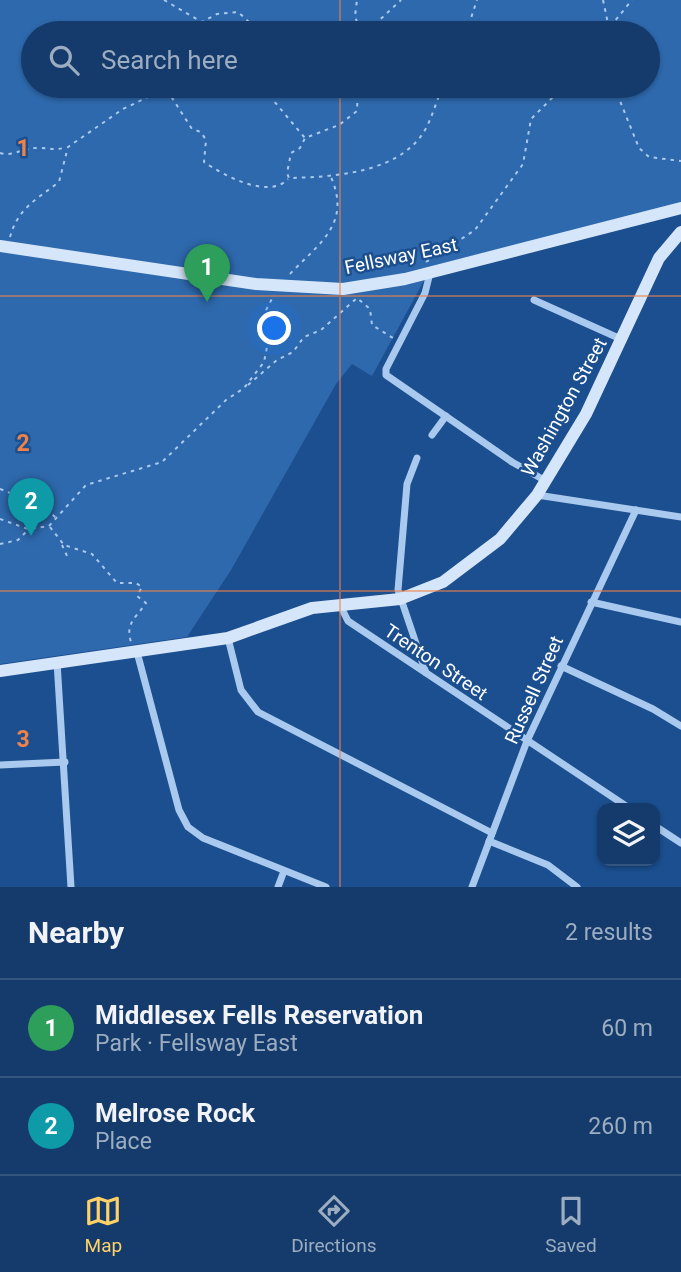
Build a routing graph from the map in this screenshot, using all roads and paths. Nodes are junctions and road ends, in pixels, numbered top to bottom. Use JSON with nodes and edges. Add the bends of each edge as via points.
{"nodes":[{"id":1,"x":164,"y":0,"type":"edge"},
{"id":2,"x":357,"y":0,"type":"edge"},
{"id":3,"x":401,"y":0,"type":"edge"},
{"id":4,"x":477,"y":0,"type":"edge"},
{"id":5,"x":603,"y":0,"type":"edge"},
{"id":6,"x":632,"y":0,"type":"edge"},
{"id":7,"x":200,"y":21,"type":"edge"},
{"id":8,"x":204,"y":21,"type":"edge"},
{"id":9,"x":248,"y":21,"type":"edge"},
{"id":10,"x":357,"y":21,"type":"edge"},
{"id":11,"x":378,"y":21,"type":"edge"},
{"id":12,"x":470,"y":21,"type":"edge"},
{"id":13,"x":608,"y":21,"type":"edge"},
{"id":14,"x":615,"y":21,"type":"edge"},
{"id":15,"x":146,"y":98,"type":"edge"},
{"id":16,"x":172,"y":98,"type":"edge"},
{"id":17,"x":273,"y":98,"type":"edge"},
{"id":18,"x":358,"y":98,"type":"edge"},
{"id":19,"x":439,"y":98,"type":"edge"},
{"id":20,"x":552,"y":98,"type":"edge"},
{"id":21,"x":619,"y":98,"type":"edge"},
{"id":22,"x":305,"y":138,"type":"junction"},
{"id":23,"x":68,"y":147,"type":"junction"},
{"id":24,"x":0,"y":153,"type":"edge"},
{"id":25,"x":681,"y":161,"type":"edge"},
{"id":26,"x":330,"y":175,"type":"junction"},
{"id":27,"x":289,"y":178,"type":"junction"},
{"id":28,"x":681,"y":208,"type":"edge"},
{"id":29,"x":681,"y":232,"type":"edge"},
{"id":30,"x":4,"y":247,"type":"edge"},
{"id":31,"x":430,"y":272,"type":"junction"},
{"id":32,"x":412,"y":277,"type":"junction"},
{"id":33,"x":277,"y":287,"type":"junction"},
{"id":34,"x":534,"y":300,"type":"dead end"},
{"id":35,"x":623,"y":340,"type":"junction"},
{"id":36,"x":400,"y":342,"type":"junction"},
{"id":37,"x":244,"y":388,"type":"junction"},
{"id":38,"x":446,"y":416,"type":"junction"},
{"id":39,"x":432,"y":435,"type":"dead end"},
{"id":40,"x":418,"y":458,"type":"dead end"},
{"id":41,"x":546,"y":481,"type":"junction"},
{"id":42,"x":0,"y":489,"type":"edge"},
{"id":43,"x":537,"y":495,"type":"junction"},
{"id":44,"x":636,"y":510,"type":"junction"},
{"id":45,"x":681,"y":517,"type":"edge"},
{"id":46,"x":0,"y":519,"type":"edge"},
{"id":47,"x":57,"y":519,"type":"junction"},
{"id":48,"x":49,"y":526,"type":"junction"},
{"id":49,"x":28,"y":528,"type":"junction"},
{"id":50,"x":0,"y":544,"type":"edge"},
{"id":51,"x":62,"y":544,"type":"junction"},
{"id":52,"x":68,"y":558,"type":"dead end"},
{"id":53,"x":400,"y":598,"type":"junction"},
{"id":54,"x":591,"y":602,"type":"junction"},
{"id":55,"x":340,"y":604,"type":"junction"},
{"id":56,"x":681,"y":622,"type":"edge"},
{"id":57,"x":228,"y":638,"type":"junction"},
{"id":58,"x":136,"y":652,"type":"junction"},
{"id":59,"x":57,"y":662,"type":"junction"},
{"id":60,"x":561,"y":666,"type":"junction"},
{"id":61,"x":0,"y":671,"type":"edge"},
{"id":62,"x":426,"y":673,"type":"junction"},
{"id":63,"x":681,"y":726,"type":"edge"},
{"id":64,"x":527,"y":741,"type":"junction"},
{"id":65,"x":65,"y":762,"type":"junction"},
{"id":66,"x":0,"y":765,"type":"edge"},
{"id":67,"x":621,"y":803,"type":"edge"},
{"id":68,"x":660,"y":829,"type":"edge"},
{"id":69,"x":490,"y":837,"type":"junction"},
{"id":70,"x":681,"y":844,"type":"edge"},
{"id":71,"x":284,"y":871,"type":"junction"},
{"id":72,"x":71,"y":887,"type":"edge"},
{"id":73,"x":278,"y":887,"type":"edge"},
{"id":74,"x":326,"y":887,"type":"edge"},
{"id":75,"x":472,"y":887,"type":"edge"},
{"id":76,"x":578,"y":887,"type":"edge"}],
"edges":[{"from":1,"to":7,"type":"path"},
{"from":2,"to":10,"type":"path"},
{"from":3,"to":11,"type":"path"},
{"from":4,"to":12,"type":"path"},
{"from":5,"to":13,"type":"path"},
{"from":6,"to":14,"type":"path"},
{"from":8,"to":9,"type":"path","via":[[217,14],[239,12]]},
{"from":15,"to":23,"type":"path"},
{"from":16,"to":27,"type":"path","via":[[192,129],[206,140],[204,162],[231,180],[250,184],[280,185]]},
{"from":17,"to":22,"type":"path"},
{"from":18,"to":22,"type":"path","via":[[357,111],[350,119]]},
{"from":19,"to":26,"type":"path","via":[[424,132],[407,152],[390,161]]},
{"from":20,"to":32,"type":"path","via":[[531,119],[523,164],[475,230],[436,254]]},
{"from":21,"to":25,"type":"path","via":[[639,148],[649,157]]},
{"from":22,"to":27,"type":"path","via":[[291,153]]},
{"from":23,"to":24,"type":"path","via":[[24,150],[10,156]]},
{"from":23,"to":30,"type":"path","via":[[59,182],[30,201]]},
{"from":26,"to":27,"type":"path"},
{"from":26,"to":33,"type":"path","via":[[337,204],[329,232],[318,250]]},
{"from":28,"to":31,"type":"main road","name":"Fellsway East"},
{"from":29,"to":35,"type":"main road","name":"Washington Street","via":[[659,258]]},
{"from":30,"to":33,"type":"main road","name":"Fellsway East"},
{"from":31,"to":32,"type":"main road","name":"Fellsway East"},
{"from":31,"to":36,"type":"street","via":[[426,292]]},
{"from":32,"to":33,"type":"main road","name":"Fellsway East","via":[[344,289]]},
{"from":33,"to":37,"type":"path","via":[[264,314],[269,338],[264,362]]},
{"from":34,"to":35,"type":"street"},
{"from":35,"to":41,"type":"main road","name":"Washington Street"},
{"from":36,"to":37,"type":"path","via":[[372,325],[370,309],[357,298]]},
{"from":36,"to":38,"type":"street","via":[[386,376]]},
{"from":37,"to":47,"type":"path","via":[[162,462],[93,481]]},
{"from":38,"to":39,"type":"street"},
{"from":38,"to":41,"type":"street"},
{"from":40,"to":53,"type":"street","via":[[407,484]]},
{"from":41,"to":43,"type":"main road","name":"Washington Street"},
{"from":42,"to":47,"type":"path","via":[[44,506]]},
{"from":43,"to":44,"type":"street"},
{"from":43,"to":53,"type":"main road","name":"Washington Street","via":[[510,530],[466,566],[435,587]]},
{"from":44,"to":45,"type":"street"},
{"from":44,"to":54,"type":"street","name":"Russell Street"},
{"from":46,"to":49,"type":"path"},
{"from":47,"to":48,"type":"path"},
{"from":48,"to":49,"type":"path"},
{"from":48,"to":51,"type":"path"},
{"from":49,"to":50,"type":"path","via":[[18,540]]},
{"from":51,"to":52,"type":"path"},
{"from":51,"to":58,"type":"path","via":[[92,554],[117,583],[142,587],[137,596],[146,603],[128,630]]},
{"from":53,"to":55,"type":"main road","name":"Washington Street"},
{"from":53,"to":62,"type":"street"},
{"from":54,"to":56,"type":"street"},
{"from":54,"to":60,"type":"street","name":"Russell Street"},
{"from":55,"to":57,"type":"main road","name":"Washington Street","via":[[307,609]]},
{"from":55,"to":62,"type":"street","name":"Trenton Street","via":[[348,621]]},
{"from":57,"to":58,"type":"main road","name":"Washington Street"},
{"from":57,"to":69,"type":"street","via":[[241,690],[258,712]]},
{"from":58,"to":59,"type":"main road","name":"Washington Street"},
{"from":58,"to":71,"type":"street","via":[[185,823],[199,836]]},
{"from":59,"to":61,"type":"main road","name":"Washington Street"},
{"from":59,"to":65,"type":"street"},
{"from":60,"to":63,"type":"street"},
{"from":60,"to":64,"type":"street","name":"Russell Street"},
{"from":62,"to":64,"type":"street","name":"Trenton Street"},
{"from":64,"to":67,"type":"street","name":"Trenton Street"},
{"from":64,"to":69,"type":"street","name":"Russell Street"},
{"from":65,"to":66,"type":"street"},
{"from":65,"to":72,"type":"street"},
{"from":68,"to":70,"type":"street"},
{"from":69,"to":75,"type":"street","name":"Russell Street"},
{"from":69,"to":76,"type":"street","via":[[548,865]]},
{"from":71,"to":73,"type":"street"},
{"from":71,"to":74,"type":"street"}]}
